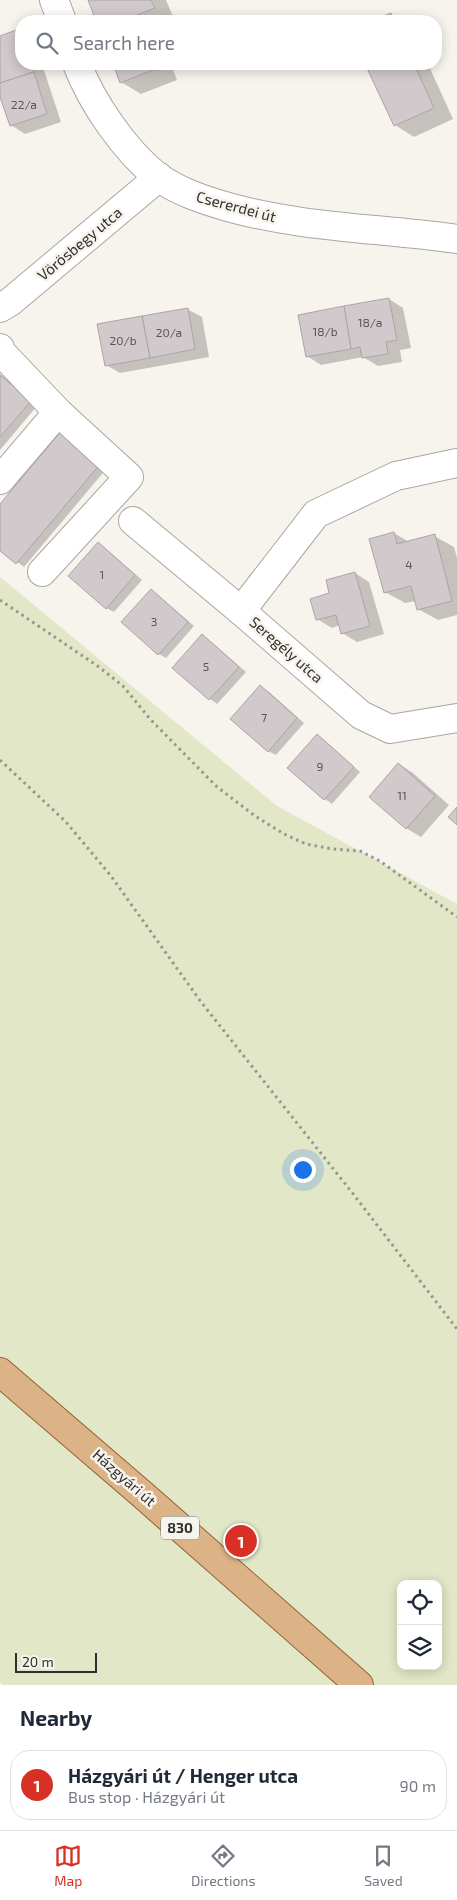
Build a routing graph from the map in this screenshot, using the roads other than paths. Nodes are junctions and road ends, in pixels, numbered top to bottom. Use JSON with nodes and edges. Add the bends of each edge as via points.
{"nodes":[{"id":1,"x":54,"y":0,"type":"edge"},
{"id":2,"x":60,"y":15,"type":"edge"},
{"id":3,"x":80,"y":70,"type":"edge"},
{"id":4,"x":159,"y":177,"type":"junction"},
{"id":5,"x":457,"y":239,"type":"edge"},
{"id":6,"x":0,"y":308,"type":"edge"},
{"id":7,"x":0,"y":351,"type":"edge"},
{"id":8,"x":58,"y":412,"type":"junction"},
{"id":9,"x":457,"y":463,"type":"edge"},
{"id":10,"x":0,"y":480,"type":"edge"},
{"id":11,"x":133,"y":521,"type":"dead end"},
{"id":12,"x":42,"y":572,"type":"dead end"},
{"id":13,"x":241,"y":611,"type":"junction"},
{"id":14,"x":457,"y":718,"type":"edge"},
{"id":15,"x":0,"y":1372,"type":"edge"},
{"id":16,"x":359,"y":1685,"type":"edge"}],
"edges":[{"from":1,"to":2,"type":"street"},
{"from":3,"to":4,"type":"street","name":"Csererdei út","via":[[103,114],[132,152]]},
{"from":4,"to":5,"type":"street","name":"Csererdei út","via":[[197,198],[294,222]]},
{"from":4,"to":6,"type":"street","name":"Vörösbegy utca"},
{"from":7,"to":8,"type":"street"},
{"from":8,"to":10,"type":"street"},
{"from":8,"to":12,"type":"street","via":[[129,477]]},
{"from":9,"to":13,"type":"street","via":[[396,476],[316,514]]},
{"from":11,"to":13,"type":"street","name":"Seregély utca"},
{"from":13,"to":14,"type":"street","name":"Seregély utca","via":[[362,715],[390,729]]},
{"from":15,"to":16,"type":"main road","name":"Házgyári út","number":"830"}]}
